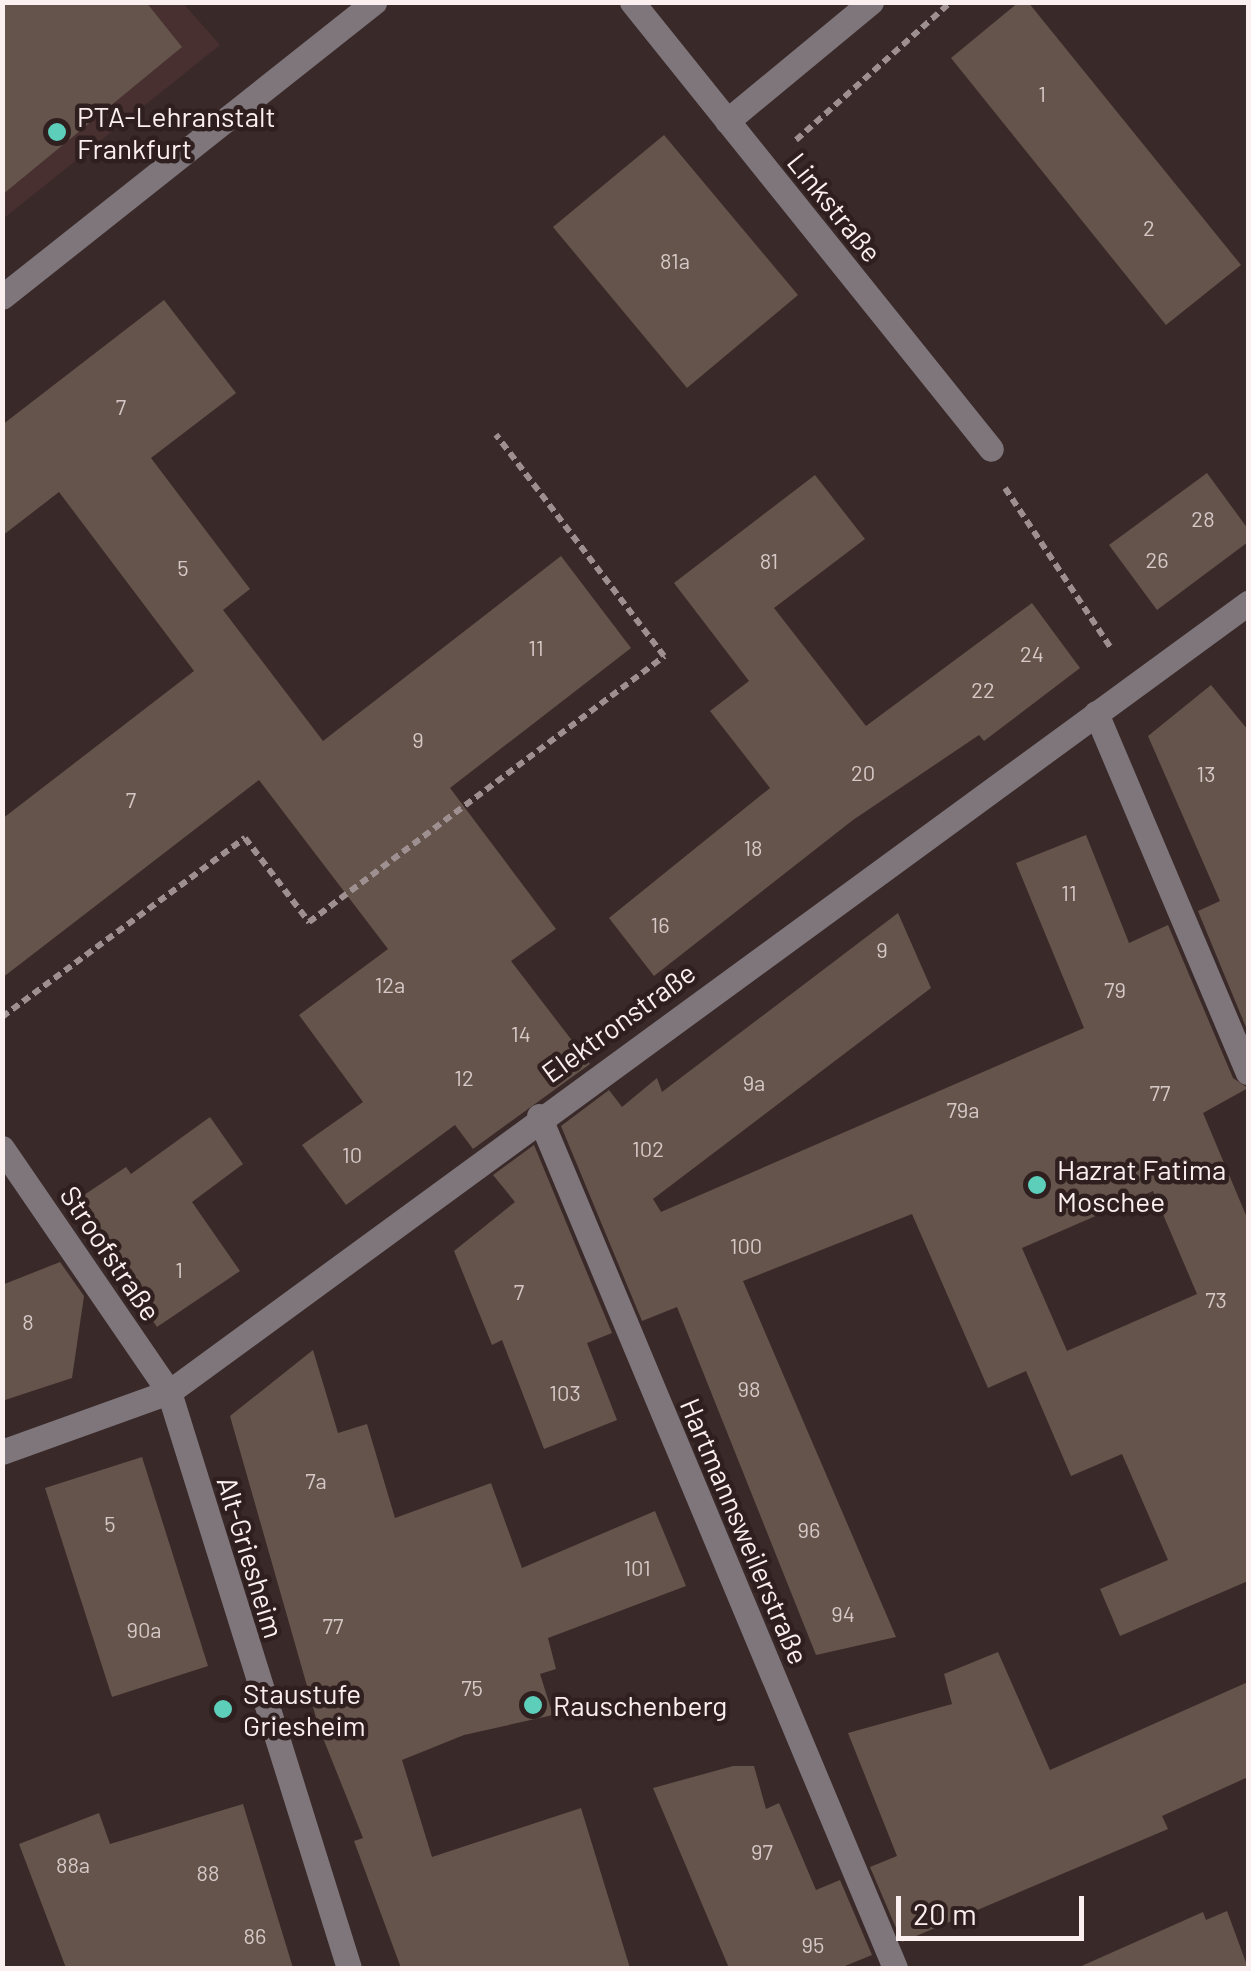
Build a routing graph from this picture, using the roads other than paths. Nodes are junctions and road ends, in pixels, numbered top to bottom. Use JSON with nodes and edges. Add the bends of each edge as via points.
{"nodes":[{"id":1,"x":374,"y":2,"type":"edge"},
{"id":2,"x":632,"y":2,"type":"edge"},
{"id":3,"x":871,"y":2,"type":"edge"},
{"id":4,"x":727,"y":121,"type":"junction"},
{"id":5,"x":2,"y":297,"type":"edge"},
{"id":6,"x":991,"y":449,"type":"road end"},
{"id":7,"x":1248,"y":603,"type":"edge"},
{"id":8,"x":1096,"y":713,"type":"junction"},
{"id":9,"x":1248,"y":1072,"type":"edge"},
{"id":10,"x":539,"y":1116,"type":"junction"},
{"id":11,"x":2,"y":1148,"type":"edge"},
{"id":12,"x":169,"y":1392,"type":"junction"},
{"id":13,"x":2,"y":1452,"type":"edge"},
{"id":14,"x":349,"y":1968,"type":"edge"},
{"id":15,"x":895,"y":1968,"type":"edge"}],
"edges":[{"from":1,"to":5,"type":"street"},
{"from":2,"to":4,"type":"street","name":"Linkstraße"},
{"from":3,"to":4,"type":"street"},
{"from":4,"to":6,"type":"street","name":"Linkstraße"},
{"from":7,"to":8,"type":"street","name":"Elektronstraße"},
{"from":8,"to":9,"type":"street"},
{"from":8,"to":10,"type":"street","name":"Elektronstraße"},
{"from":10,"to":12,"type":"street","name":"Elektronstraße"},
{"from":10,"to":15,"type":"street","name":"Hartmannsweilerstraße"},
{"from":11,"to":12,"type":"street","name":"Stroofstraße"},
{"from":12,"to":13,"type":"street","name":"Elektronstraße"},
{"from":12,"to":14,"type":"street","name":"Alt-Griesheim"}]}
